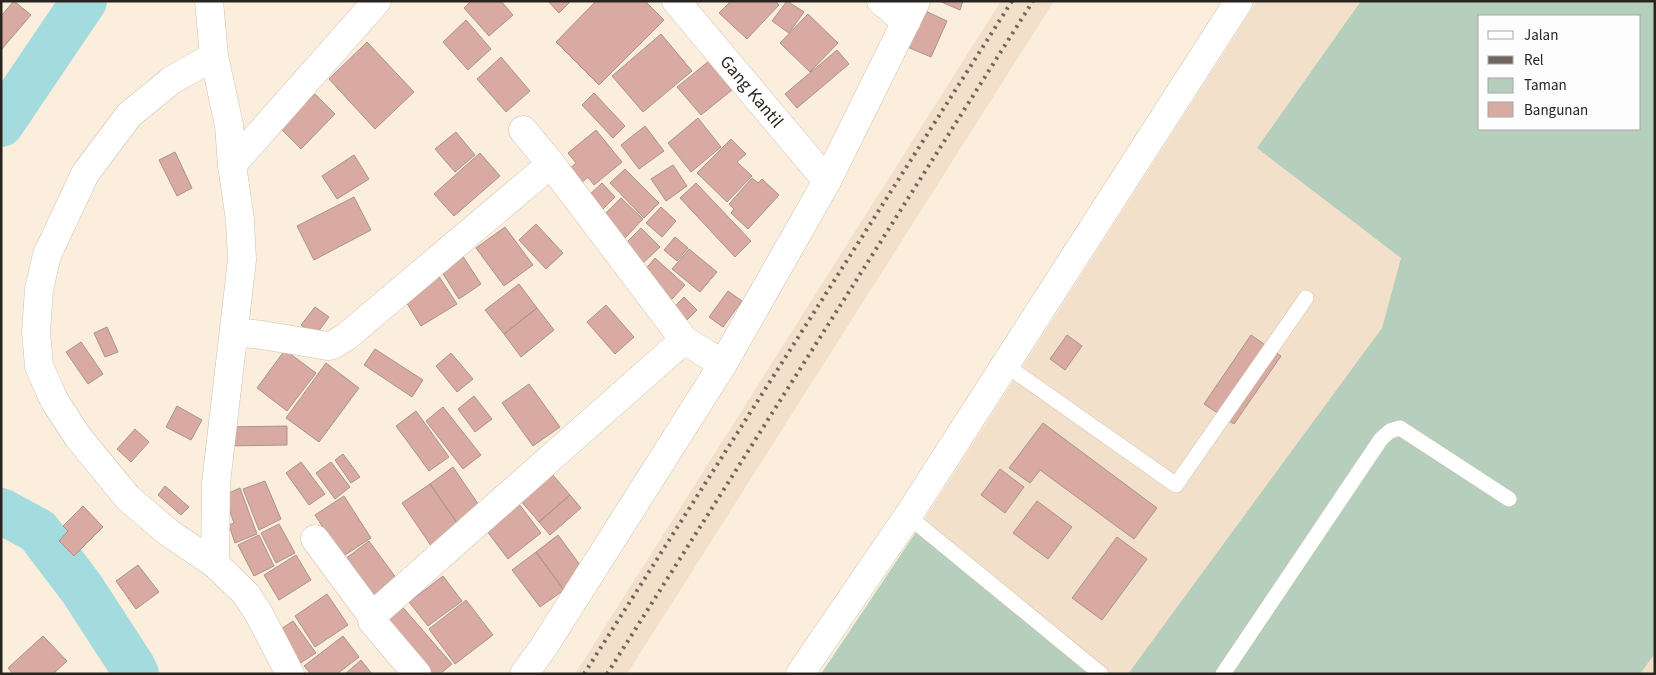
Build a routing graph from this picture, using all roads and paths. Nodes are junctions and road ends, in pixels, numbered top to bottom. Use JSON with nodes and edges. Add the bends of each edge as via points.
{"nodes":[{"id":1,"x":209,"y":1,"type":"edge"},
{"id":2,"x":377,"y":1,"type":"edge"},
{"id":3,"x":676,"y":1,"type":"edge"},
{"id":4,"x":881,"y":1,"type":"edge"},
{"id":5,"x":1239,"y":1,"type":"edge"},
{"id":6,"x":911,"y":12,"type":"edge"},
{"id":7,"x":214,"y":56,"type":"junction"},
{"id":8,"x":523,"y":130,"type":"dead end"},
{"id":9,"x":551,"y":164,"type":"junction"},
{"id":10,"x":232,"y":165,"type":"junction"},
{"id":11,"x":827,"y":181,"type":"junction"},
{"id":12,"x":1306,"y":298,"type":"dead end"},
{"id":13,"x":234,"y":332,"type":"junction"},
{"id":14,"x":684,"y":340,"type":"junction"},
{"id":15,"x":723,"y":364,"type":"junction"},
{"id":16,"x":1004,"y":364,"type":"junction"},
{"id":17,"x":1508,"y":499,"type":"dead end"},
{"id":18,"x":908,"y":516,"type":"junction"},
{"id":19,"x":315,"y":539,"type":"dead end"},
{"id":20,"x":215,"y":564,"type":"junction"},
{"id":21,"x":372,"y":616,"type":"junction"},
{"id":22,"x":290,"y":674,"type":"edge"},
{"id":23,"x":417,"y":674,"type":"edge"},
{"id":24,"x":524,"y":674,"type":"edge"},
{"id":25,"x":800,"y":674,"type":"edge"},
{"id":26,"x":1101,"y":674,"type":"edge"},
{"id":27,"x":1223,"y":674,"type":"edge"}],
"edges":[{"from":1,"to":7,"type":"street"},
{"from":2,"to":10,"type":"street"},
{"from":3,"to":11,"type":"street","name":"Gang Kantil"},
{"from":4,"to":6,"type":"street"},
{"from":5,"to":16,"type":"street"},
{"from":6,"to":11,"type":"street"},
{"from":7,"to":10,"type":"street","via":[[229,125]]},
{"from":7,"to":20,"type":"street","via":[[172,80],[129,115],[85,174],[47,255],[39,289],[36,332],[39,366],[54,400],[78,437],[128,498],[169,533]]},
{"from":8,"to":9,"type":"street"},
{"from":9,"to":13,"type":"street","via":[[333,346]]},
{"from":9,"to":14,"type":"street"},
{"from":10,"to":13,"type":"street","via":[[242,260]]},
{"from":11,"to":15,"type":"street"},
{"from":12,"to":16,"type":"lane","via":[[1176,485]]},
{"from":13,"to":20,"type":"street","via":[[216,483]]},
{"from":14,"to":15,"type":"street"},
{"from":14,"to":21,"type":"street"},
{"from":15,"to":24,"type":"street"},
{"from":16,"to":18,"type":"street"},
{"from":17,"to":27,"type":"lane","via":[[1400,428],[1390,431],[1381,439]]},
{"from":18,"to":25,"type":"street"},
{"from":18,"to":26,"type":"lane"},
{"from":19,"to":21,"type":"street"},
{"from":20,"to":22,"type":"street","via":[[246,594]]},
{"from":21,"to":23,"type":"street","via":[[372,622]]}]}
